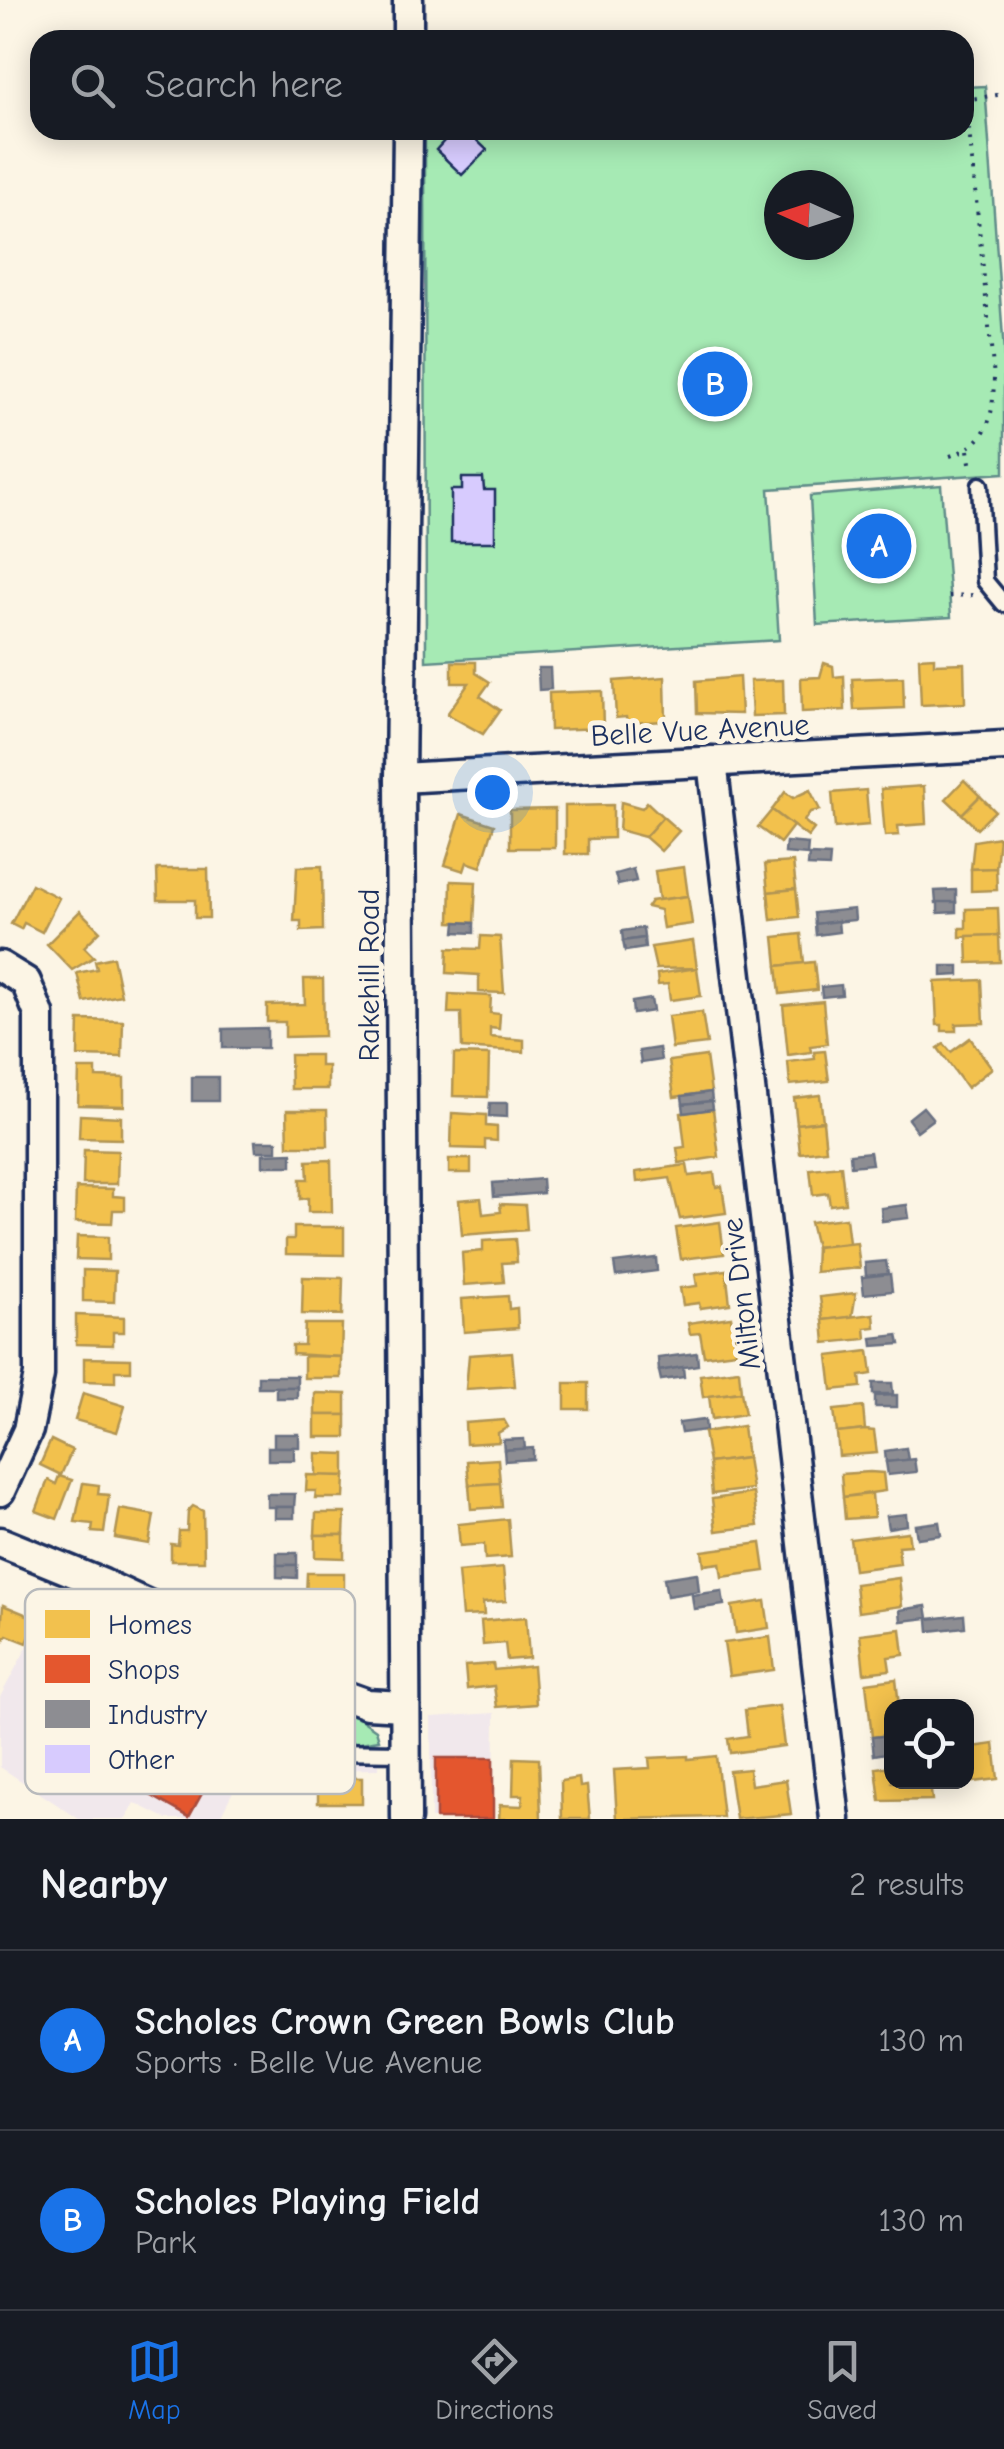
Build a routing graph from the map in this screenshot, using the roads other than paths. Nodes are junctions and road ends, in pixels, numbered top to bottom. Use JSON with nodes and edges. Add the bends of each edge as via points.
{"nodes":[{"id":1,"x":408,"y":0,"type":"edge"},
{"id":2,"x":408,"y":30,"type":"edge"},
{"id":3,"x":408,"y":140,"type":"edge"},
{"id":4,"x":980,"y":485,"type":"dead end"},
{"id":5,"x":1004,"y":604,"type":"edge"},
{"id":6,"x":1004,"y":746,"type":"edge"},
{"id":7,"x":712,"y":761,"type":"junction"},
{"id":8,"x":400,"y":778,"type":"junction"},
{"id":9,"x":0,"y":966,"type":"edge"},
{"id":10,"x":0,"y":1490,"type":"edge"},
{"id":11,"x":0,"y":1542,"type":"edge"},
{"id":12,"x":114,"y":1589,"type":"edge"},
{"id":13,"x":355,"y":1700,"type":"edge"},
{"id":14,"x":403,"y":1706,"type":"junction"},
{"id":15,"x":355,"y":1753,"type":"edge"},
{"id":16,"x":404,"y":1753,"type":"junction"},
{"id":17,"x":406,"y":1819,"type":"edge"},
{"id":18,"x":835,"y":1819,"type":"edge"}],
"edges":[{"from":1,"to":2,"type":"street"},
{"from":3,"to":8,"type":"street","name":"Rakehill Road"},
{"from":4,"to":5,"type":"lane","via":[[985,581]]},
{"from":6,"to":7,"type":"street","name":"Belle Vue Avenue"},
{"from":7,"to":8,"type":"street","name":"Belle Vue Avenue"},
{"from":7,"to":18,"type":"street","name":"Milton Drive"},
{"from":8,"to":14,"type":"street","name":"Rakehill Road"},
{"from":9,"to":10,"type":"street","via":[[26,982],[39,1014],[40,1356],[28,1430]]},
{"from":11,"to":12,"type":"street"},
{"from":13,"to":14,"type":"street"},
{"from":14,"to":16,"type":"street","name":"Rakehill Road"},
{"from":15,"to":16,"type":"lane"},
{"from":16,"to":17,"type":"street","name":"Rakehill Road"}]}
